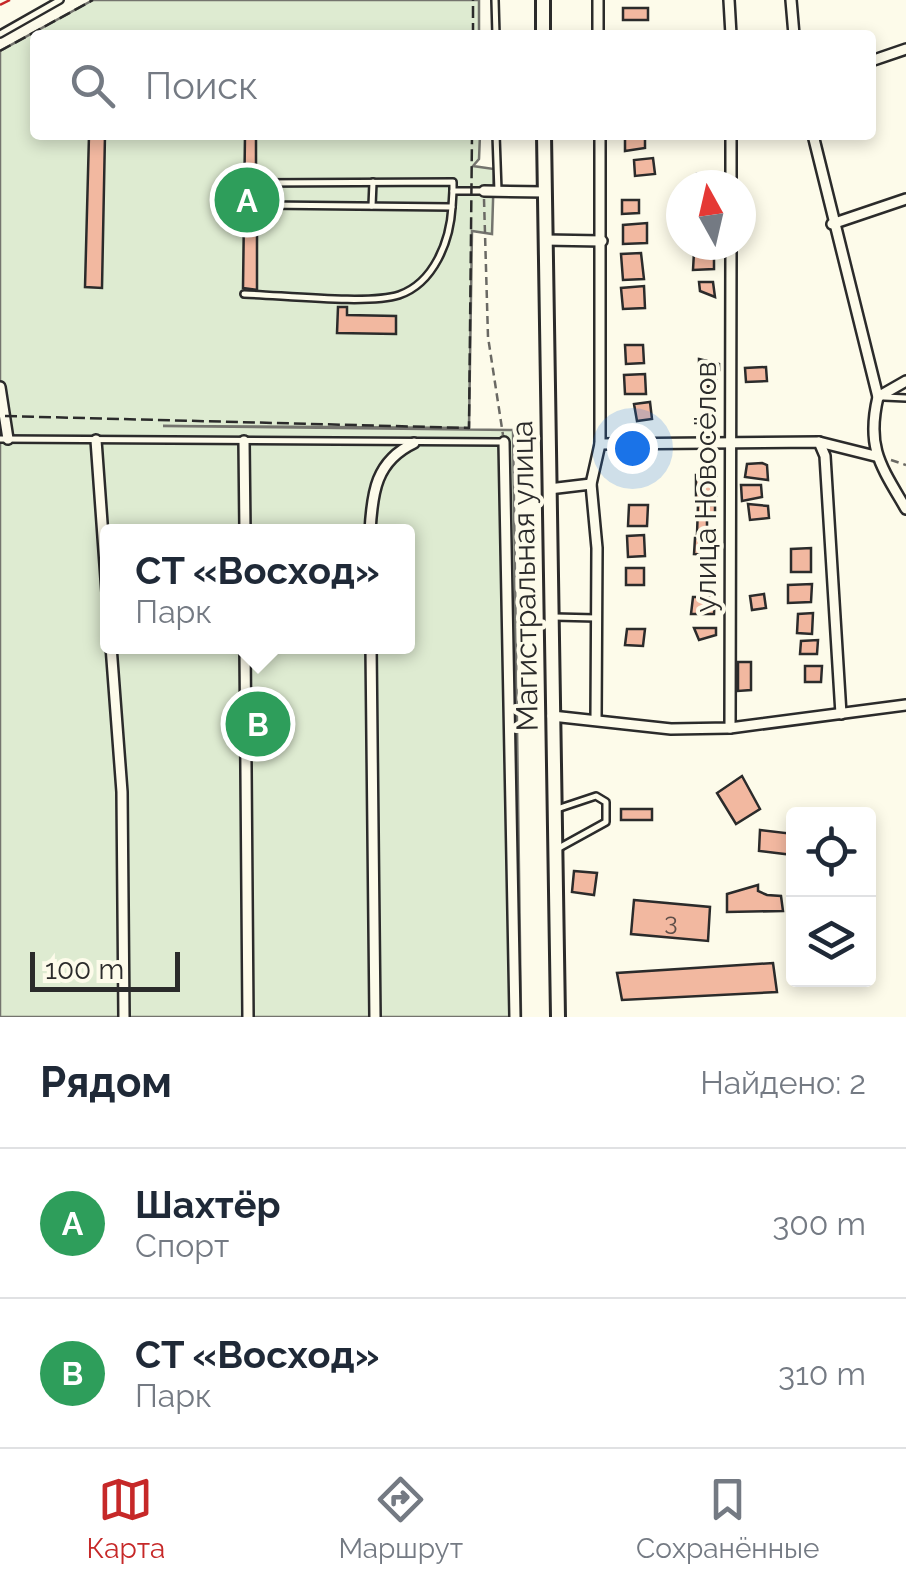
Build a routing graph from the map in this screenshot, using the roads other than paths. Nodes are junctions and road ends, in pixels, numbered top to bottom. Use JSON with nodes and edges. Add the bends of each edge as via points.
{"nodes":[{"id":1,"x":60,"y":0,"type":"edge"},
{"id":2,"x":496,"y":0,"type":"edge"},
{"id":3,"x":542,"y":0,"type":"edge"},
{"id":4,"x":598,"y":0,"type":"edge"},
{"id":5,"x":729,"y":0,"type":"edge"},
{"id":6,"x":791,"y":0,"type":"edge"},
{"id":7,"x":496,"y":30,"type":"edge"},
{"id":8,"x":543,"y":30,"type":"edge"},
{"id":9,"x":598,"y":30,"type":"edge"},
{"id":10,"x":731,"y":30,"type":"edge"},
{"id":11,"x":794,"y":30,"type":"edge"},
{"id":12,"x":0,"y":34,"type":"edge"},
{"id":13,"x":906,"y":49,"type":"edge"},
{"id":14,"x":876,"y":58,"type":"edge"},
{"id":15,"x":496,"y":140,"type":"edge"},
{"id":16,"x":544,"y":140,"type":"edge"},
{"id":17,"x":600,"y":140,"type":"edge"},
{"id":18,"x":731,"y":140,"type":"edge"},
{"id":19,"x":814,"y":140,"type":"edge"},
{"id":20,"x":731,"y":170,"type":"edge"},
{"id":21,"x":258,"y":182,"type":"dead end"},
{"id":22,"x":373,"y":182,"type":"junction"},
{"id":23,"x":453,"y":191,"type":"junction"},
{"id":24,"x":484,"y":191,"type":"joint"},
{"id":25,"x":498,"y":191,"type":"junction"},
{"id":26,"x":545,"y":192,"type":"junction"},
{"id":27,"x":906,"y":199,"type":"edge"},
{"id":28,"x":265,"y":206,"type":"dead end"},
{"id":29,"x":372,"y":206,"type":"junction"},
{"id":30,"x":452,"y":207,"type":"junction"},
{"id":31,"x":832,"y":224,"type":"junction"},
{"id":32,"x":546,"y":240,"type":"junction"},
{"id":33,"x":602,"y":241,"type":"junction"},
{"id":34,"x":731,"y":260,"type":"edge"},
{"id":35,"x":244,"y":294,"type":"dead end"},
{"id":36,"x":906,"y":381,"type":"edge"},
{"id":37,"x":0,"y":387,"type":"edge"},
{"id":38,"x":878,"y":397,"type":"junction"},
{"id":39,"x":906,"y":398,"type":"edge"},
{"id":40,"x":4,"y":439,"type":"edge"},
{"id":41,"x":96,"y":440,"type":"junction"},
{"id":42,"x":244,"y":441,"type":"junction"},
{"id":43,"x":731,"y":441,"type":"junction"},
{"id":44,"x":414,"y":442,"type":"junction"},
{"id":45,"x":504,"y":442,"type":"joint"},
{"id":46,"x":819,"y":442,"type":"junction"},
{"id":47,"x":600,"y":444,"type":"junction"},
{"id":48,"x":875,"y":456,"type":"junction"},
{"id":49,"x":592,"y":484,"type":"junction"},
{"id":50,"x":549,"y":488,"type":"junction"},
{"id":51,"x":906,"y":509,"type":"edge"},
{"id":52,"x":102,"y":524,"type":"edge"},
{"id":53,"x":245,"y":524,"type":"edge"},
{"id":54,"x":371,"y":524,"type":"edge"},
{"id":55,"x":550,"y":618,"type":"junction"},
{"id":56,"x":596,"y":618,"type":"junction"},
{"id":57,"x":112,"y":654,"type":"edge"},
{"id":58,"x":246,"y":654,"type":"edge"},
{"id":59,"x":371,"y":654,"type":"edge"},
{"id":60,"x":906,"y":705,"type":"edge"},
{"id":61,"x":841,"y":714,"type":"junction"},
{"id":62,"x":552,"y":716,"type":"junction"},
{"id":63,"x":596,"y":719,"type":"junction"},
{"id":64,"x":730,"y":728,"type":"junction"},
{"id":65,"x":554,"y":810,"type":"junction"},
{"id":66,"x":554,"y":850,"type":"junction"},
{"id":67,"x":124,"y":1017,"type":"edge"},
{"id":68,"x":248,"y":1017,"type":"edge"},
{"id":69,"x":375,"y":1017,"type":"edge"},
{"id":70,"x":516,"y":1017,"type":"edge"},
{"id":71,"x":558,"y":1017,"type":"edge"}],
"edges":[{"from":1,"to":12,"type":"lane"},
{"from":2,"to":7,"type":"lane"},
{"from":3,"to":8,"type":"main road"},
{"from":4,"to":9,"type":"street"},
{"from":5,"to":10,"type":"street"},
{"from":6,"to":11,"type":"street"},
{"from":13,"to":14,"type":"street"},
{"from":15,"to":25,"type":"lane"},
{"from":16,"to":26,"type":"main road","name":"Магистральная улица"},
{"from":17,"to":33,"type":"street"},
{"from":18,"to":20,"type":"street"},
{"from":19,"to":31,"type":"street"},
{"from":21,"to":22,"type":"lane"},
{"from":22,"to":23,"type":"lane","via":[[453,182]]},
{"from":22,"to":29,"type":"lane"},
{"from":23,"to":24,"type":"lane"},
{"from":23,"to":30,"type":"lane"},
{"from":24,"to":25,"type":"street"},
{"from":25,"to":26,"type":"street"},
{"from":26,"to":32,"type":"main road","name":"Магистральная улица"},
{"from":27,"to":31,"type":"street"},
{"from":28,"to":29,"type":"lane"},
{"from":29,"to":30,"type":"lane"},
{"from":30,"to":35,"type":"lane","via":[[445,248],[403,294]]},
{"from":31,"to":38,"type":"street"},
{"from":32,"to":33,"type":"street"},
{"from":32,"to":50,"type":"main road","name":"Магистральная улица"},
{"from":33,"to":47,"type":"street"},
{"from":34,"to":43,"type":"street","name":"улица Новосёлов"},
{"from":36,"to":38,"type":"street"},
{"from":37,"to":40,"type":"street"},
{"from":38,"to":39,"type":"lane"},
{"from":38,"to":48,"type":"street"},
{"from":40,"to":41,"type":"lane"},
{"from":41,"to":42,"type":"lane"},
{"from":41,"to":52,"type":"street"},
{"from":42,"to":44,"type":"lane"},
{"from":42,"to":53,"type":"street"},
{"from":43,"to":46,"type":"street"},
{"from":43,"to":47,"type":"street"},
{"from":43,"to":64,"type":"street","name":"улица Новосёлов"},
{"from":44,"to":45,"type":"lane"},
{"from":44,"to":54,"type":"street","via":[[380,471]]},
{"from":45,"to":70,"type":"street"},
{"from":46,"to":48,"type":"street"},
{"from":46,"to":61,"type":"street"},
{"from":47,"to":49,"type":"street"},
{"from":48,"to":51,"type":"street"},
{"from":49,"to":50,"type":"street"},
{"from":49,"to":56,"type":"street"},
{"from":50,"to":55,"type":"main road","name":"Магистральная улица"},
{"from":55,"to":56,"type":"lane"},
{"from":55,"to":62,"type":"main road","name":"Магистральная улица"},
{"from":56,"to":63,"type":"street"},
{"from":57,"to":67,"type":"street","via":[[122,792]]},
{"from":58,"to":68,"type":"street"},
{"from":59,"to":69,"type":"street"},
{"from":60,"to":61,"type":"street"},
{"from":61,"to":64,"type":"street"},
{"from":62,"to":63,"type":"street"},
{"from":62,"to":65,"type":"main road","name":"Магистральная улица"},
{"from":63,"to":64,"type":"street"},
{"from":65,"to":66,"type":"main road","name":"Магистральная улица"},
{"from":65,"to":66,"type":"lane","via":[[596,796],[606,802],[604,826]]},
{"from":66,"to":71,"type":"main road","name":"Магистральная улица"}]}
